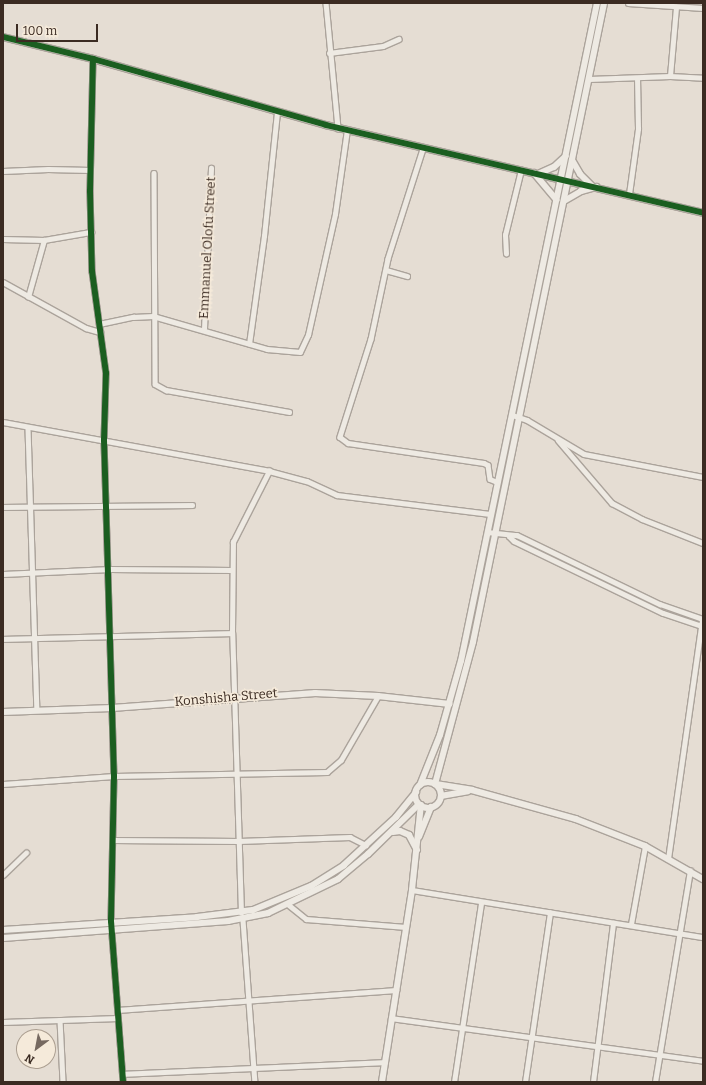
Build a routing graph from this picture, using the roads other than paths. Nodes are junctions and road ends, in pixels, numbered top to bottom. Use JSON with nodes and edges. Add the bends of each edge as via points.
{"nodes":[{"id":1,"x":326,"y":3,"type":"edge"},
{"id":2,"x":597,"y":3,"type":"edge"},
{"id":3,"x":604,"y":3,"type":"edge"},
{"id":4,"x":628,"y":3,"type":"edge"},
{"id":5,"x":676,"y":7,"type":"junction"},
{"id":6,"x":703,"y":8,"type":"edge"},
{"id":7,"x":3,"y":37,"type":"edge"},
{"id":8,"x":399,"y":39,"type":"dead end"},
{"id":9,"x":329,"y":53,"type":"junction"},
{"id":10,"x":93,"y":59,"type":"junction"},
{"id":11,"x":670,"y":76,"type":"junction"},
{"id":12,"x":703,"y":78,"type":"edge"},
{"id":13,"x":589,"y":79,"type":"junction"},
{"id":14,"x":637,"y":79,"type":"junction"},
{"id":15,"x":277,"y":112,"type":"junction"},
{"id":16,"x":338,"y":128,"type":"junction"},
{"id":17,"x":347,"y":130,"type":"junction"},
{"id":18,"x":423,"y":148,"type":"junction"},
{"id":19,"x":566,"y":156,"type":"junction"},
{"id":20,"x":572,"y":160,"type":"junction"},
{"id":21,"x":212,"y":168,"type":"dead end"},
{"id":22,"x":90,"y":170,"type":"junction"},
{"id":23,"x":521,"y":170,"type":"junction"},
{"id":24,"x":3,"y":171,"type":"edge"},
{"id":25,"x":154,"y":173,"type":"dead end"},
{"id":26,"x":536,"y":174,"type":"junction"},
{"id":27,"x":564,"y":180,"type":"junction"},
{"id":28,"x":594,"y":186,"type":"junction"},
{"id":29,"x":629,"y":194,"type":"junction"},
{"id":30,"x":560,"y":201,"type":"junction"},
{"id":31,"x":703,"y":213,"type":"edge"},
{"id":32,"x":91,"y":232,"type":"junction"},
{"id":33,"x":3,"y":239,"type":"edge"},
{"id":34,"x":44,"y":240,"type":"junction"},
{"id":35,"x":506,"y":254,"type":"dead end"},
{"id":36,"x":386,"y":270,"type":"junction"},
{"id":37,"x":407,"y":276,"type":"dead end"},
{"id":38,"x":3,"y":282,"type":"edge"},
{"id":39,"x":28,"y":297,"type":"junction"},
{"id":40,"x":152,"y":316,"type":"junction"},
{"id":41,"x":99,"y":324,"type":"junction"},
{"id":42,"x":204,"y":329,"type":"junction"},
{"id":43,"x":100,"y":332,"type":"junction"},
{"id":44,"x":249,"y":344,"type":"junction"},
{"id":45,"x":290,"y":412,"type":"dead end"},
{"id":46,"x":512,"y":415,"type":"junction"},
{"id":47,"x":519,"y":417,"type":"junction"},
{"id":48,"x":3,"y":422,"type":"edge"},
{"id":49,"x":28,"y":428,"type":"junction"},
{"id":50,"x":556,"y":438,"type":"junction"},
{"id":51,"x":104,"y":440,"type":"junction"},
{"id":52,"x":269,"y":471,"type":"junction"},
{"id":53,"x":703,"y":477,"type":"edge"},
{"id":54,"x":497,"y":482,"type":"junction"},
{"id":55,"x":192,"y":505,"type":"dead end"},
{"id":56,"x":107,"y":506,"type":"junction"},
{"id":57,"x":3,"y":507,"type":"edge"},
{"id":58,"x":29,"y":507,"type":"junction"},
{"id":59,"x":490,"y":514,"type":"junction"},
{"id":60,"x":487,"y":532,"type":"junction"},
{"id":61,"x":494,"y":533,"type":"junction"},
{"id":62,"x":509,"y":536,"type":"junction"},
{"id":63,"x":703,"y":543,"type":"edge"},
{"id":64,"x":110,"y":569,"type":"junction"},
{"id":65,"x":232,"y":570,"type":"junction"},
{"id":66,"x":32,"y":573,"type":"junction"},
{"id":67,"x":3,"y":574,"type":"edge"},
{"id":68,"x":702,"y":619,"type":"edge"},
{"id":69,"x":702,"y":626,"type":"edge"},
{"id":70,"x":232,"y":633,"type":"junction"},
{"id":71,"x":110,"y":634,"type":"junction"},
{"id":72,"x":35,"y":638,"type":"junction"},
{"id":73,"x":3,"y":639,"type":"edge"},
{"id":74,"x":378,"y":696,"type":"junction"},
{"id":75,"x":236,"y":697,"type":"junction"},
{"id":76,"x":450,"y":704,"type":"junction"},
{"id":77,"x":112,"y":708,"type":"junction"},
{"id":78,"x":37,"y":710,"type":"junction"},
{"id":79,"x":3,"y":712,"type":"edge"},
{"id":80,"x":238,"y":775,"type":"junction"},
{"id":81,"x":114,"y":776,"type":"junction"},
{"id":82,"x":3,"y":784,"type":"edge"},
{"id":83,"x":436,"y":784,"type":"junction"},
{"id":84,"x":420,"y":785,"type":"junction"},
{"id":85,"x":472,"y":790,"type":"junction"},
{"id":86,"x":416,"y":792,"type":"junction"},
{"id":87,"x":441,"y":796,"type":"junction"},
{"id":88,"x":420,"y":804,"type":"junction"},
{"id":89,"x":431,"y":807,"type":"junction"},
{"id":90,"x":392,"y":832,"type":"junction"},
{"id":91,"x":113,"y":840,"type":"junction"},
{"id":92,"x":418,"y":840,"type":"junction"},
{"id":93,"x":239,"y":841,"type":"junction"},
{"id":94,"x":366,"y":845,"type":"junction"},
{"id":95,"x":645,"y":846,"type":"junction"},
{"id":96,"x":417,"y":850,"type":"junction"},
{"id":97,"x":26,"y":853,"type":"dead end"},
{"id":98,"x":668,"y":859,"type":"junction"},
{"id":99,"x":690,"y":871,"type":"junction"},
{"id":100,"x":3,"y":875,"type":"edge"},
{"id":101,"x":703,"y":879,"type":"edge"},
{"id":102,"x":412,"y":890,"type":"junction"},
{"id":103,"x":481,"y":902,"type":"junction"},
{"id":104,"x":289,"y":905,"type":"junction"},
{"id":105,"x":550,"y":913,"type":"junction"},
{"id":106,"x":242,"y":916,"type":"junction"},
{"id":107,"x":111,"y":921,"type":"junction"},
{"id":108,"x":613,"y":923,"type":"junction"},
{"id":109,"x":631,"y":924,"type":"junction"},
{"id":110,"x":406,"y":927,"type":"junction"},
{"id":111,"x":112,"y":928,"type":"junction"},
{"id":112,"x":3,"y":930,"type":"edge"},
{"id":113,"x":678,"y":932,"type":"junction"},
{"id":114,"x":703,"y":937,"type":"edge"},
{"id":115,"x":3,"y":938,"type":"edge"},
{"id":116,"x":396,"y":990,"type":"junction"},
{"id":117,"x":247,"y":999,"type":"junction"},
{"id":118,"x":117,"y":1010,"type":"junction"},
{"id":119,"x":118,"y":1018,"type":"junction"},
{"id":120,"x":391,"y":1018,"type":"junction"},
{"id":121,"x":60,"y":1020,"type":"junction"},
{"id":122,"x":3,"y":1022,"type":"edge"},
{"id":123,"x":462,"y":1027,"type":"junction"},
{"id":124,"x":532,"y":1037,"type":"junction"},
{"id":125,"x":599,"y":1047,"type":"junction"},
{"id":126,"x":659,"y":1056,"type":"junction"},
{"id":127,"x":703,"y":1061,"type":"edge"},
{"id":128,"x":385,"y":1062,"type":"junction"},
{"id":129,"x":254,"y":1066,"type":"junction"},
{"id":130,"x":122,"y":1074,"type":"junction"},
{"id":131,"x":63,"y":1082,"type":"edge"},
{"id":132,"x":123,"y":1082,"type":"edge"},
{"id":133,"x":255,"y":1082,"type":"edge"},
{"id":134,"x":382,"y":1082,"type":"edge"},
{"id":135,"x":454,"y":1082,"type":"edge"},
{"id":136,"x":525,"y":1082,"type":"edge"},
{"id":137,"x":593,"y":1082,"type":"edge"},
{"id":138,"x":655,"y":1082,"type":"edge"}],
"edges":[{"from":1,"to":9,"type":"street"},
{"from":2,"to":19,"type":"main road"},
{"from":3,"to":13,"type":"main road"},
{"from":4,"to":5,"type":"street"},
{"from":5,"to":6,"type":"street"},
{"from":5,"to":11,"type":"street"},
{"from":7,"to":10,"type":"street"},
{"from":8,"to":9,"type":"street","via":[[383,46]]},
{"from":9,"to":16,"type":"street"},
{"from":10,"to":15,"type":"street"},
{"from":10,"to":22,"type":"street"},
{"from":11,"to":12,"type":"street"},
{"from":11,"to":14,"type":"street"},
{"from":13,"to":14,"type":"street"},
{"from":13,"to":20,"type":"main road"},
{"from":14,"to":29,"type":"street","via":[[638,129]]},
{"from":15,"to":16,"type":"street"},
{"from":15,"to":44,"type":"street","via":[[267,215]]},
{"from":16,"to":17,"type":"street"},
{"from":17,"to":18,"type":"street"},
{"from":17,"to":44,"type":"street","via":[[335,214],[304,346],[296,353]]},
{"from":18,"to":23,"type":"street"},
{"from":18,"to":36,"type":"street"},
{"from":19,"to":26,"type":"main road","via":[[554,167]]},
{"from":19,"to":27,"type":"main road"},
{"from":20,"to":27,"type":"main road"},
{"from":20,"to":28,"type":"main road","via":[[580,174]]},
{"from":21,"to":42,"type":"street","name":"Emmanuel Olofu Street"},
{"from":22,"to":24,"type":"street","via":[[48,168]]},
{"from":22,"to":32,"type":"street"},
{"from":23,"to":26,"type":"street"},
{"from":23,"to":35,"type":"street","via":[[505,235]]},
{"from":25,"to":40,"type":"street"},
{"from":26,"to":27,"type":"street"},
{"from":26,"to":30,"type":"main road"},
{"from":27,"to":28,"type":"street"},
{"from":27,"to":30,"type":"main road"},
{"from":28,"to":29,"type":"street"},
{"from":28,"to":30,"type":"main road"},
{"from":29,"to":31,"type":"street"},
{"from":30,"to":46,"type":"main road"},
{"from":30,"to":47,"type":"main road"},
{"from":32,"to":34,"type":"street"},
{"from":32,"to":41,"type":"street","via":[[92,270]]},
{"from":33,"to":34,"type":"street"},
{"from":34,"to":39,"type":"street"},
{"from":36,"to":37,"type":"street"},
{"from":36,"to":54,"type":"street","via":[[371,339],[341,432],[341,439],[348,444],[484,463],[488,466],[490,479]]},
{"from":38,"to":39,"type":"street"},
{"from":39,"to":43,"type":"street","via":[[86,328]]},
{"from":40,"to":41,"type":"street"},
{"from":40,"to":42,"type":"street"},
{"from":40,"to":45,"type":"street","via":[[153,381],[157,386],[213,399]]},
{"from":41,"to":43,"type":"street"},
{"from":42,"to":44,"type":"street"},
{"from":43,"to":51,"type":"street","via":[[106,373]]},
{"from":46,"to":47,"type":"street"},
{"from":46,"to":54,"type":"main road"},
{"from":47,"to":50,"type":"street"},
{"from":47,"to":61,"type":"main road"},
{"from":48,"to":49,"type":"street"},
{"from":49,"to":51,"type":"street"},
{"from":49,"to":58,"type":"street"},
{"from":50,"to":53,"type":"street","via":[[584,454],[600,459]]},
{"from":50,"to":63,"type":"street","via":[[612,503],[642,519]]},
{"from":51,"to":52,"type":"street"},
{"from":51,"to":56,"type":"street"},
{"from":52,"to":59,"type":"street","via":[[307,481],[332,494]]},
{"from":52,"to":65,"type":"street","via":[[235,536]]},
{"from":54,"to":59,"type":"main road"},
{"from":55,"to":56,"type":"street"},
{"from":56,"to":58,"type":"street"},
{"from":56,"to":64,"type":"street"},
{"from":57,"to":58,"type":"street"},
{"from":58,"to":66,"type":"street"},
{"from":59,"to":60,"type":"main road"},
{"from":60,"to":61,"type":"street"},
{"from":60,"to":76,"type":"main road"},
{"from":61,"to":62,"type":"street"},
{"from":61,"to":83,"type":"main road","via":[[466,671]]},
{"from":62,"to":68,"type":"street","via":[[517,535],[660,604]]},
{"from":62,"to":69,"type":"street","via":[[663,613]]},
{"from":64,"to":65,"type":"street"},
{"from":64,"to":66,"type":"street"},
{"from":64,"to":71,"type":"street"},
{"from":65,"to":70,"type":"street"},
{"from":66,"to":67,"type":"street"},
{"from":66,"to":72,"type":"street"},
{"from":68,"to":69,"type":"street"},
{"from":69,"to":98,"type":"street"},
{"from":70,"to":71,"type":"street"},
{"from":70,"to":75,"type":"street"},
{"from":71,"to":72,"type":"street"},
{"from":71,"to":77,"type":"street"},
{"from":72,"to":73,"type":"street"},
{"from":72,"to":78,"type":"street"},
{"from":74,"to":75,"type":"street","name":"Konshisha Street","via":[[315,693]]},
{"from":74,"to":76,"type":"street","name":"Konshisha Street"},
{"from":74,"to":80,"type":"street","via":[[341,760],[327,772]]},
{"from":75,"to":77,"type":"street","name":"Konshisha Street"},
{"from":75,"to":80,"type":"street"},
{"from":76,"to":84,"type":"main road"},
{"from":77,"to":78,"type":"street","name":"Konshisha Street"},
{"from":77,"to":81,"type":"street"},
{"from":78,"to":79,"type":"street","name":"Konshisha Street"},
{"from":80,"to":81,"type":"street"},
{"from":80,"to":93,"type":"street"},
{"from":81,"to":82,"type":"street"},
{"from":81,"to":91,"type":"street"},
{"from":83,"to":84,"type":"main road","via":[[427,782]]},
{"from":83,"to":85,"type":"street"},
{"from":83,"to":87,"type":"main road"},
{"from":84,"to":86,"type":"main road"},
{"from":85,"to":87,"type":"street"},
{"from":85,"to":95,"type":"street","via":[[576,819]]},
{"from":86,"to":88,"type":"main road"},
{"from":86,"to":94,"type":"main road","via":[[396,817]]},
{"from":87,"to":89,"type":"main road","via":[[438,803]]},
{"from":88,"to":89,"type":"main road"},
{"from":88,"to":90,"type":"main road"},
{"from":88,"to":92,"type":"street"},
{"from":89,"to":92,"type":"street"},
{"from":90,"to":96,"type":"main road","via":[[400,831],[409,835]]},
{"from":90,"to":104,"type":"main road","via":[[338,879]]},
{"from":91,"to":93,"type":"street"},
{"from":91,"to":107,"type":"street"},
{"from":92,"to":96,"type":"street"},
{"from":93,"to":94,"type":"street","via":[[350,838]]},
{"from":93,"to":106,"type":"street"},
{"from":94,"to":106,"type":"main road","via":[[316,883]]},
{"from":95,"to":98,"type":"street"},
{"from":95,"to":109,"type":"street"},
{"from":96,"to":102,"type":"street"},
{"from":97,"to":100,"type":"street"},
{"from":98,"to":99,"type":"street"},
{"from":99,"to":101,"type":"street"},
{"from":99,"to":113,"type":"street"},
{"from":102,"to":103,"type":"street"},
{"from":102,"to":110,"type":"street"},
{"from":103,"to":105,"type":"street"},
{"from":103,"to":123,"type":"street"},
{"from":104,"to":106,"type":"main road"},
{"from":104,"to":110,"type":"street","via":[[306,919]]},
{"from":105,"to":108,"type":"street"},
{"from":105,"to":124,"type":"street"},
{"from":106,"to":107,"type":"main road"},
{"from":106,"to":111,"type":"main road"},
{"from":106,"to":117,"type":"street"},
{"from":107,"to":111,"type":"street"},
{"from":107,"to":112,"type":"main road"},
{"from":108,"to":109,"type":"street"},
{"from":108,"to":125,"type":"street"},
{"from":109,"to":113,"type":"street"},
{"from":110,"to":116,"type":"street"},
{"from":111,"to":115,"type":"main road"},
{"from":111,"to":118,"type":"street"},
{"from":113,"to":114,"type":"street"},
{"from":113,"to":126,"type":"street"},
{"from":116,"to":117,"type":"street"},
{"from":116,"to":120,"type":"street"},
{"from":117,"to":118,"type":"street"},
{"from":117,"to":129,"type":"street"},
{"from":118,"to":119,"type":"street"},
{"from":119,"to":121,"type":"street"},
{"from":119,"to":130,"type":"street"},
{"from":120,"to":123,"type":"street"},
{"from":120,"to":128,"type":"street"},
{"from":121,"to":122,"type":"street"},
{"from":121,"to":131,"type":"street"},
{"from":123,"to":124,"type":"street"},
{"from":123,"to":135,"type":"street"},
{"from":124,"to":125,"type":"street"},
{"from":124,"to":136,"type":"street"},
{"from":125,"to":126,"type":"street"},
{"from":125,"to":137,"type":"street"},
{"from":126,"to":127,"type":"street"},
{"from":126,"to":138,"type":"street"},
{"from":128,"to":129,"type":"street"},
{"from":128,"to":134,"type":"street"},
{"from":129,"to":130,"type":"street"},
{"from":129,"to":133,"type":"street"},
{"from":130,"to":132,"type":"street"}]}
